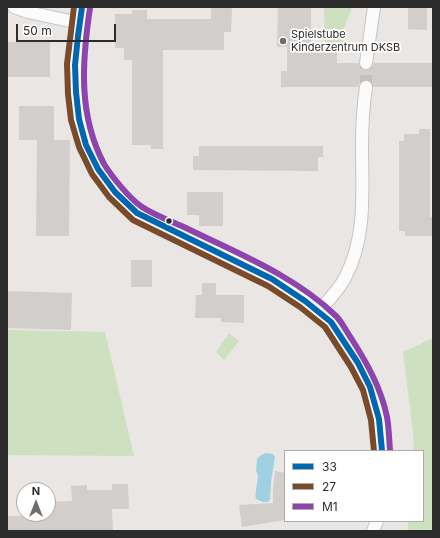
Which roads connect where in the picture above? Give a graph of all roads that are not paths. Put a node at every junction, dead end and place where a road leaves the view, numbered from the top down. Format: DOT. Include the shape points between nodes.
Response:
graph roads {
  1 [pos="14,7"];
  2 [pos="82,7"];
  3 [pos="374,7"];
  4 [pos="79,23"];
  5 [pos="366,63"];
  6 [pos="366,87"];
  7 [pos="318,311"];
  8 [pos="382,450"];
  1 -- 4 [label="street" via="41,16"];
  2 -- 4 [label="street"];
  3 -- 5 [label="street"];
  4 -- 7 [label="street" via="75,74 76,104 92,160 112,191 137,213 272,279"];
  6 -- 7 [label="street" via="362,144 363,210 357,246 344,279 333,296"];
  7 -- 8 [label="street" via="331,322 358,363 370,387 378,415"];
}
